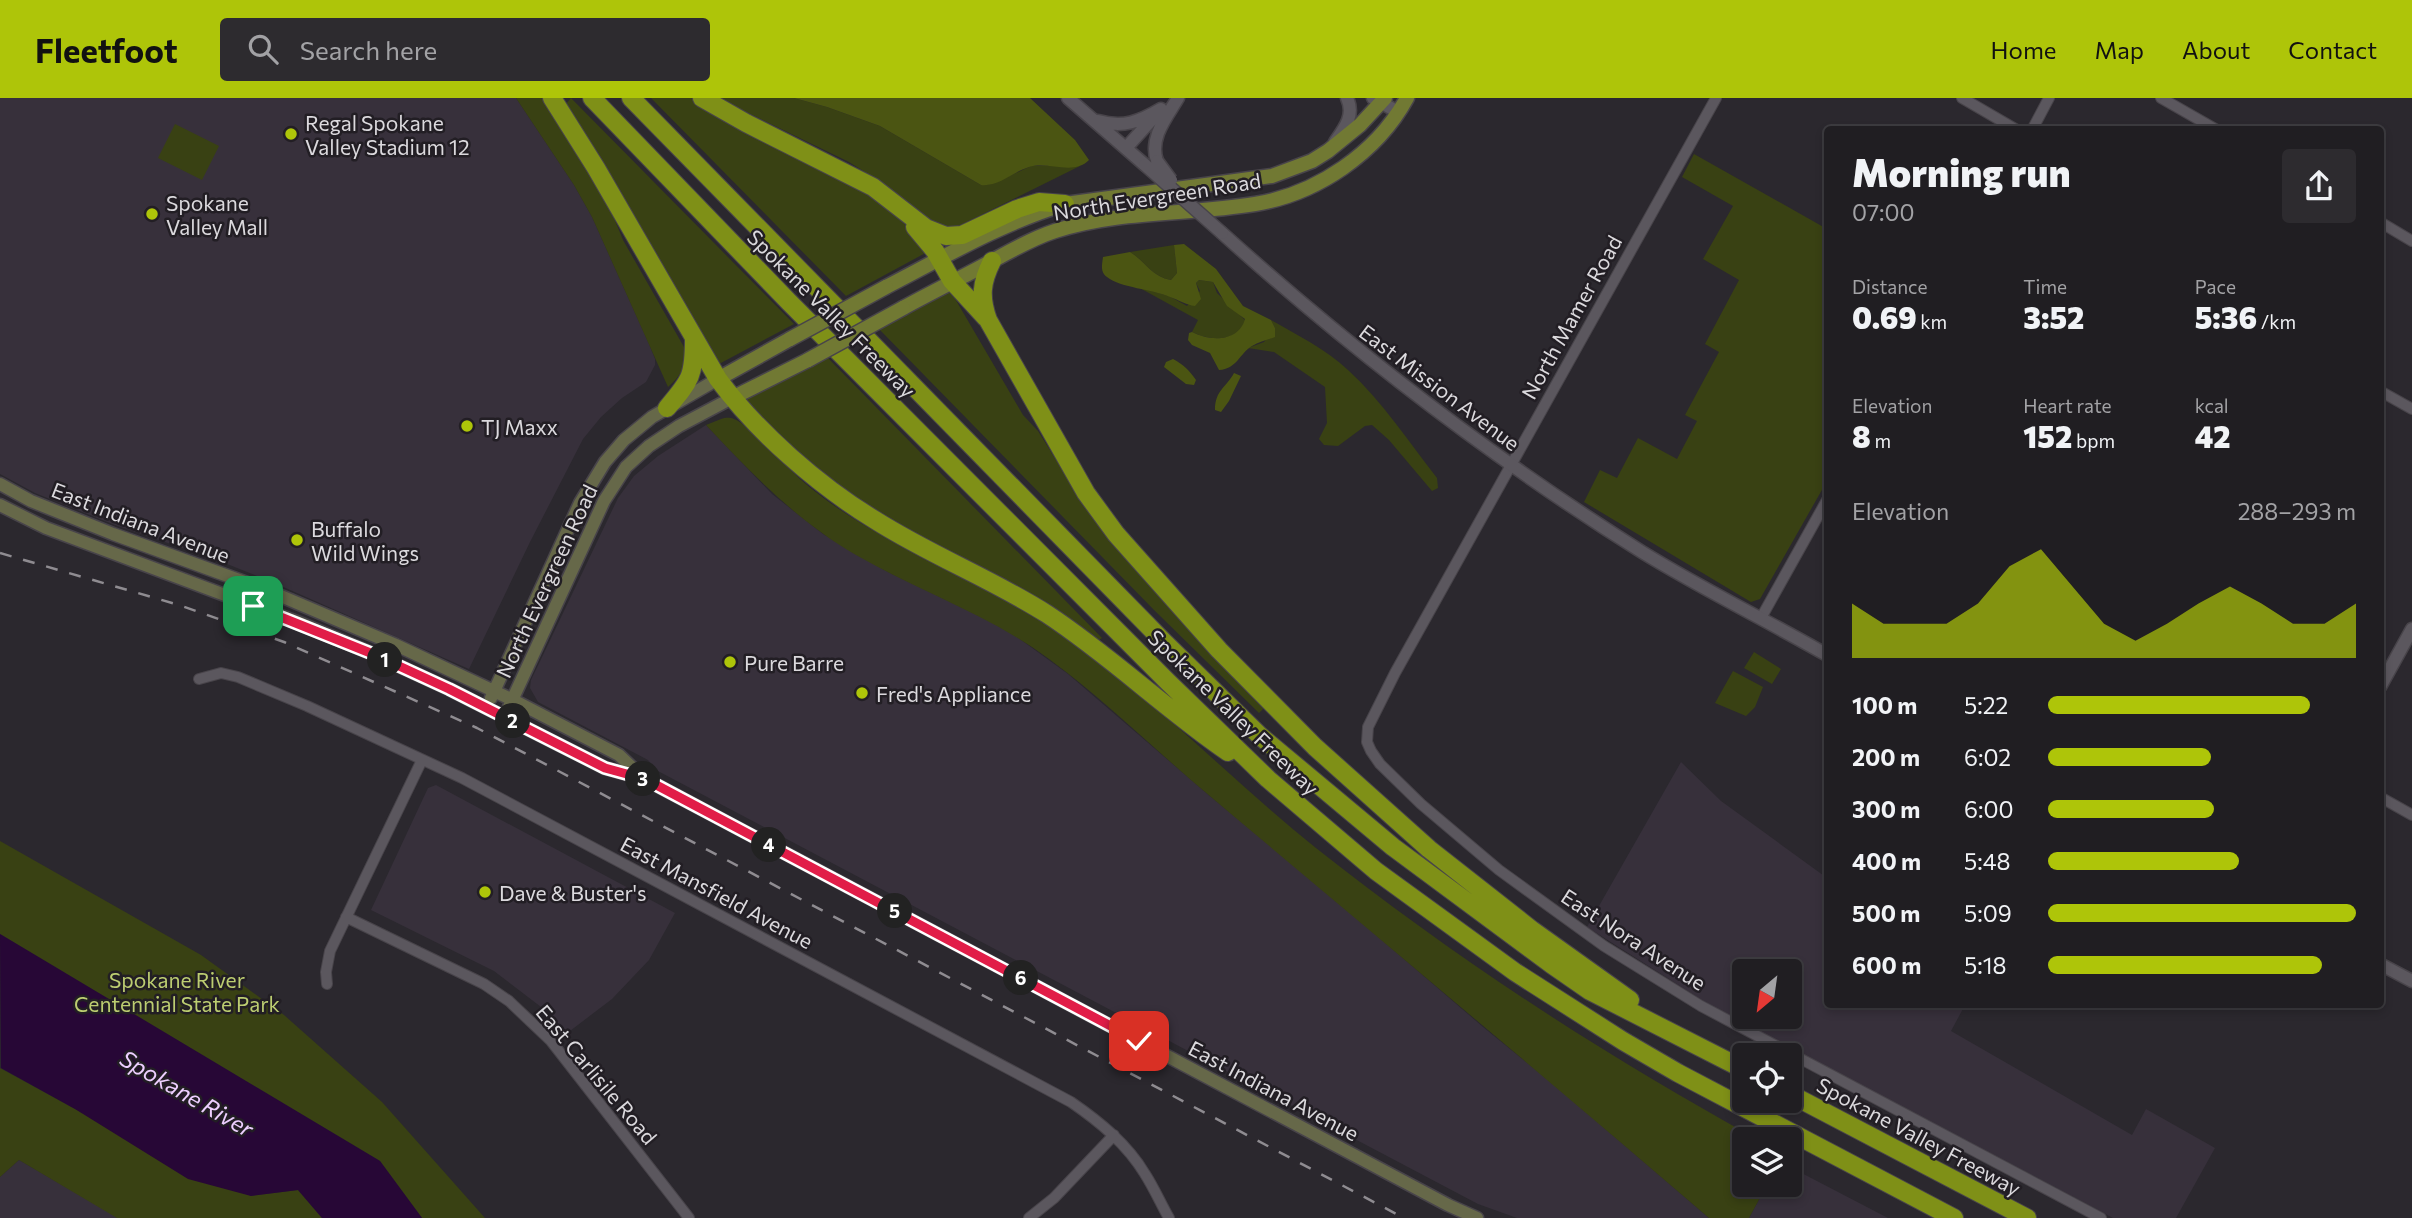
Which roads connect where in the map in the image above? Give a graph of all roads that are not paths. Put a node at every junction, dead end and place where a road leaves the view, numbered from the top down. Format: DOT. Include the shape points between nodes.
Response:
graph roads {
  1 [pos="552,98"];
  2 [pos="592,98"];
  3 [pos="631,98"];
  4 [pos="702,98"];
  5 [pos="1068,98"];
  6 [pos="1171,98"];
  7 [pos="1178,98"];
  8 [pos="1347,98"];
  9 [pos="1407,98"];
  10 [pos="1716,98"];
  11 [pos="1962,98"];
  12 [pos="2049,98"];
  13 [pos="2161,98"];
  14 [pos="1380,100"];
  15 [pos="1161,109"];
  16 [pos="1398,112"];
  17 [pos="1094,120"];
  18 [pos="2010,126"];
  19 [pos="2034,126"];
  20 [pos="2210,126"];
  21 [pos="1126,148"];
  22 [pos="1328,151"];
  23 [pos="1151,163"];
  24 [pos="892,201"];
  25 [pos="1065,204"];
  26 [pos="2384,224"];
  27 [pos="2412,241"];
  28 [pos="940,259"];
  29 [pos="992,261"];
  30 [pos="952,281"];
  31 [pos="988,320"];
  32 [pos="694,335"];
  33 [pos="718,379"];
  34 [pos="2384,393"];
  35 [pos="732,398"];
  36 [pos="667,408"];
  37 [pos="2412,409"];
  38 [pos="1511,465"];
  39 [pos="0,484"];
  40 [pos="0,505"];
  41 [pos="1824,505"];
  42 [pos="1761,618"];
  43 [pos="2412,629"];
  44 [pos="2407,650"];
  45 [pos="1824,653"];
  46 [pos="199,679"];
  47 [pos="2384,682"];
  48 [pos="494,691"];
  49 [pos="513,700"];
  50 [pos="486,708"];
  51 [pos="505,717"];
  52 [pos="1367,742"];
  53 [pos="422,760"];
  54 [pos="645,779"];
  55 [pos="1268,779"];
  56 [pos="2384,799"];
  57 [pos="2412,815"];
  58 [pos="346,917"];
  59 [pos="2384,966"];
  60 [pos="2412,981"];
  61 [pos="327,984"];
  62 [pos="1697,1043"];
  63 [pos="1732,1063"];
  64 [pos="1802,1100"];
  65 [pos="1114,1135"];
  66 [pos="1448,1205"];
  67 [pos="689,1218"];
  68 [pos="1029,1218"];
  69 [pos="1169,1218"];
  70 [pos="1465,1218"];
  71 [pos="1477,1218"];
  72 [pos="1954,1218"];
  73 [pos="2027,1218"];
  74 [pos="2101,1218"];
  1 -- 32 [label="highway"];
  2 -- 55 [label="highway, Spokane Valley Freeway" via="798,312"];
  3 -- 62 [label="highway, Spokane Valley Freeway" via="1259,735 1403,855 1550,964 1590,991"];
  4 -- 24 [label="highway" via="846,172"];
  5 -- 17 [label="street"];
  6 -- 15 [label="street"];
  7 -- 23 [label="street" via="1157,134"];
  8 -- 22 [label="street" via="1351,108 1348,121"];
  9 -- 16 [label="main road, North Evergreen Road"];
  10 -- 38 [label="street, North Mamer Road"];
  11 -- 18 [label="street"];
  12 -- 19 [label="street"];
  13 -- 20 [label="street"];
  14 -- 16 [label="street"];
  14 -- 22 [label="main road, North Evergreen Road"];
  15 -- 17 [label="street" via="1129,124"];
  15 -- 21 [label="street"];
  16 -- 29 [label="main road, North Evergreen Road" via="1346,166 1294,193 1258,204 1085,224 1055,231"];
  17 -- 21 [label="street"];
  21 -- 23 [label="street"];
  22 -- 25 [label="main road, North Evergreen Road" via="1292,169 1252,180"];
  23 -- 38 [label="street, East Mission Avenue, bridge" via="1222,233 1373,362"];
  24 -- 25 [label="highway" via="926,228 946,236 962,235 1039,202"];
  24 -- 28 [label="highway"];
  25 -- 28 [label="main road, North Evergreen Road" via="981,237"];
  26 -- 27 [label="street"];
  28 -- 30 [label="highway"];
  28 -- 33 [label="main road, North Evergreen Road, bridge"];
  29 -- 30 [label="main road, North Evergreen Road"];
  29 -- 31 [label="highway" via="981,290"];
  30 -- 31 [label="highway"];
  30 -- 35 [label="main road, North Evergreen Road, bridge"];
  31 -- 62 [label="highway" via="1086,494 1116,534 1254,686 1375,802 1478,888 1613,989"];
  32 -- 33 [label="highway"];
  32 -- 36 [label="highway" via="693,373"];
  33 -- 35 [label="highway"];
  33 -- 36 [label="main road, North Evergreen Road"];
  34 -- 37 [label="street"];
  35 -- 49 [label="main road, North Evergreen Road" via="659,439 626,467 604,501"];
  35 -- 55 [label="highway" via="789,454 860,511 1023,599 1082,637 1204,736"];
  36 -- 48 [label="main road, North Evergreen Road" via="624,440 595,476"];
  38 -- 42 [label="street, East Mission Avenue" via="1644,552"];
  38 -- 52 [label="street, North Mamer Road" via="1395,673 1368,727"];
  39 -- 48 [label="main road, East Indiana Avenue" via="101,529 269,591"];
  40 -- 50 [label="main road, East Indiana Avenue" via="46,528 310,628"];
  41 -- 42 [label="street"];
  42 -- 45 [label="street, East Mission Avenue"];
  43 -- 44 [label="street"];
  44 -- 47 [label="street"];
  46 -- 53 [label="street, East Mansfield Avenue" via="221,673 238,677"];
  48 -- 49 [label="main road, East Indiana Avenue"];
  48 -- 50 [label="main road, North Evergreen Road"];
  49 -- 51 [label="main road, North Evergreen Road"];
  49 -- 54 [label="main road, East Indiana Avenue" via="619,755"];
  50 -- 51 [label="main road, East Indiana Avenue"];
  51 -- 54 [label="main road, East Indiana Avenue" via="605,768"];
  52 -- 74 [label="street, East Nora Avenue" via="1386,771 1455,835 1624,959 1770,1045"];
  53 -- 58 [label="street"];
  53 -- 65 [label="street, East Mansfield Avenue" via="1071,1102"];
  54 -- 66 [label="main road, East Indiana Avenue"];
  55 -- 72 [label="highway, Spokane Valley Freeway" via="1431,913 1577,1012 1678,1073"];
  56 -- 57 [label="street"];
  58 -- 61 [label="street" via="330,951"];
  58 -- 67 [label="street, East Carlisile Road" via="484,984 531,1021"];
  59 -- 60 [label="street"];
  62 -- 63 [label="highway, Spokane Valley Freeway"];
  64 -- 73 [label="highway, Spokane Valley Freeway"];
  65 -- 68 [label="street"];
  65 -- 69 [label="street, East Mansfield Avenue" via="1145,1174"];
  66 -- 70 [label="street"];
  66 -- 71 [label="main road, East Indiana Avenue"];
}
